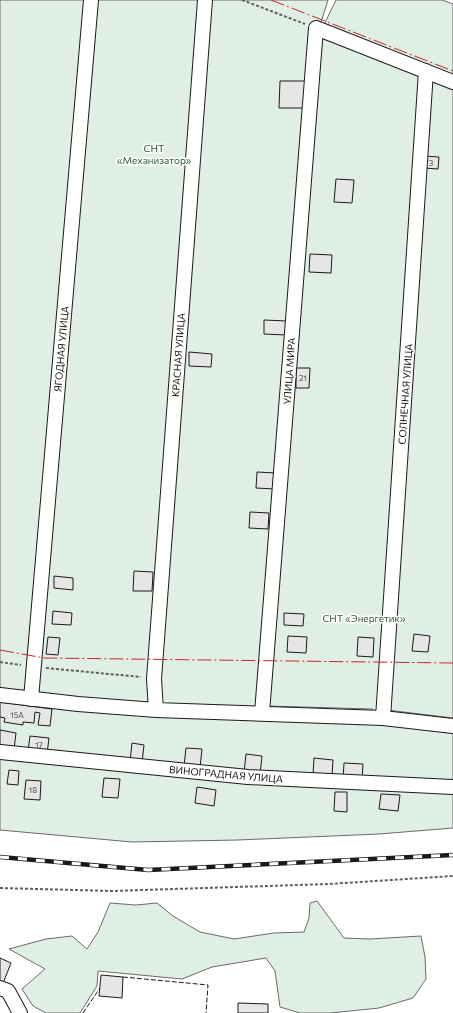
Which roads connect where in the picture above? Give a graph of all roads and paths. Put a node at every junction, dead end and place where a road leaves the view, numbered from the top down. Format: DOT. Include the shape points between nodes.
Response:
graph roads {
  1 [pos="91,0"];
  2 [pos="205,0"];
  3 [pos="242,0"];
  4 [pos="316,28"];
  5 [pos="426,70"];
  6 [pos="453,82"];
  7 [pos="0,662"];
  8 [pos="33,667"];
  9 [pos="154,679"];
  10 [pos="0,695"];
  11 [pos="30,699"];
  12 [pos="156,710"];
  13 [pos="262,713"];
  14 [pos="383,718"];
  15 [pos="453,726"];
  16 [pos="0,752"];
  17 [pos="453,787"];
  18 [pos="453,876"];
  19 [pos="0,888"];
  20 [pos="0,988"];
  21 [pos="20,1013"];
  1 -- 8 [label="street, ЯГОДНАЯ УЛИЦА"];
  2 -- 9 [label="street, КРАСНАЯ УЛИЦА"];
  3 -- 4 [label="path"];
  4 -- 5 [label="street"];
  4 -- 13 [label="street, УЛИЦА МИРА"];
  5 -- 6 [label="street"];
  5 -- 14 [label="street, СОЛНЕЧНАЯ УЛИЦА"];
  7 -- 8 [label="path"];
  8 -- 9 [label="path"];
  8 -- 11 [label="street, ЯГОДНАЯ УЛИЦА"];
  9 -- 12 [label="street, КРАСНАЯ УЛИЦА"];
  10 -- 11 [label="street"];
  11 -- 12 [label="street"];
  12 -- 13 [label="street"];
  13 -- 14 [label="street"];
  14 -- 15 [label="street"];
  16 -- 17 [label="street, ВИНОГРАДНАЯ УЛИЦА" via="248,776"];
  18 -- 19 [label="path" via="329,884 128,890"];
  20 -- 21 [label="street" via="8,992"];
}
